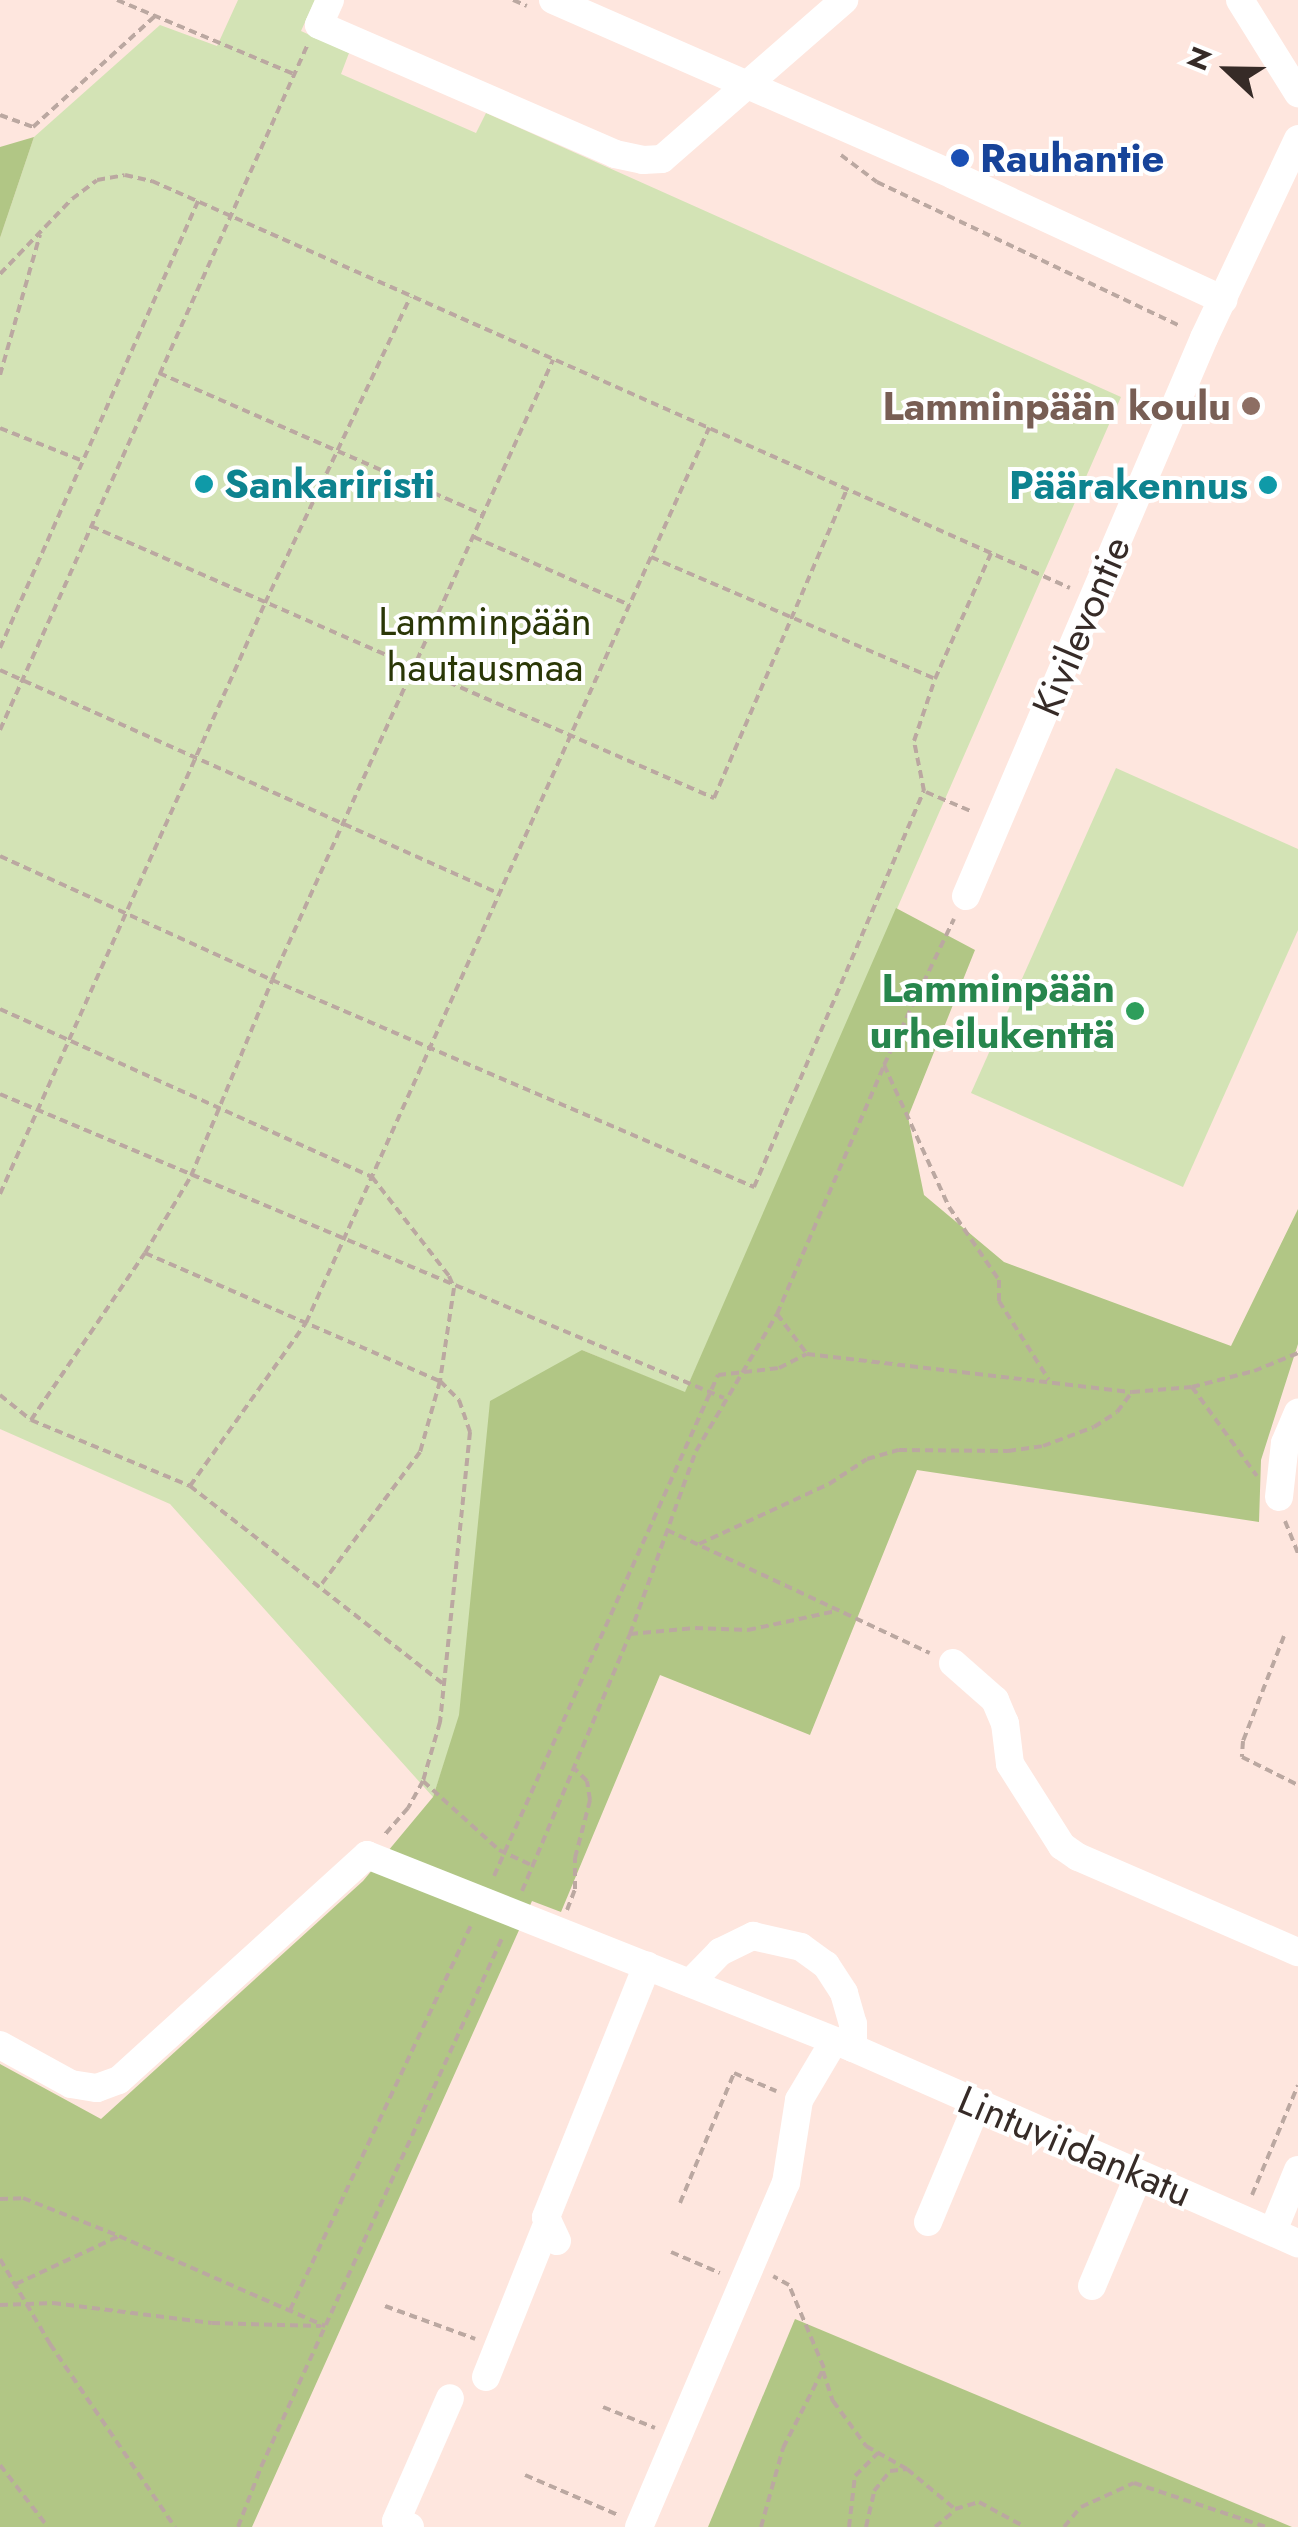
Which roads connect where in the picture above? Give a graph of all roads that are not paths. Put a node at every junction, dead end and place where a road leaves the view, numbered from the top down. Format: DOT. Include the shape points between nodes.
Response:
graph roads {
  1 [pos="844,0"];
  2 [pos="1240,0"];
  3 [pos="542,4"];
  4 [pos="325,12"];
  5 [pos="749,87"];
  6 [pos="1298,93"];
  7 [pos="1298,139"];
  8 [pos="1223,300"];
  9 [pos="966,896"];
  10 [pos="1298,1413"];
  11 [pos="1278,1497"];
  12 [pos="953,1663"];
  13 [pos="1298,1952"];
  14 [pos="647,1966"];
  15 [pos="690,1983"];
  16 [pos="844,2044"];
  17 [pos="0,2045"];
  18 [pos="977,2105"];
  19 [pos="1298,2170"];
  20 [pos="1139,2175"];
  21 [pos="928,2222"];
  22 [pos="1285,2237"];
  23 [pos="1092,2286"];
  24 [pos="486,2378"];
  25 [pos="450,2398"];
  26 [pos="640,2526"];
  27 [pos="410,2527"];
  1 -- 5 [label="street"];
  2 -- 6 [label="street"];
  3 -- 5 [label="street"];
  4 -- 5 [label="street" via="615,154 643,160 662,160"];
  5 -- 8 [label="street"];
  7 -- 8 [label="street, Kivilevontie"];
  8 -- 9 [label="street, Kivilevontie"];
  10 -- 11 [label="street" via="1285,1443"];
  12 -- 13 [label="street" via="995,1700 1006,1722 1010,1764 1062,1846"];
  14 -- 15 [label="street, Lintuviidankatu"];
  14 -- 17 [label="street, Lintuviidankatu" via="367,1854 119,2080 97,2088 70,2084"];
  14 -- 24 [label="street" via="546,2217 552,2231"];
  15 -- 16 [label="street, Lintuviidankatu"];
  15 -- 16 [label="street" via="720,1952 753,1936 801,1947 826,1965 844,1992 853,2024"];
  16 -- 18 [label="street, Lintuviidankatu"];
  16 -- 26 [label="street" via="799,2100 786,2184"];
  18 -- 20 [label="street, Lintuviidankatu"];
  18 -- 21 [label="street"];
  19 -- 22 [label="street"];
  20 -- 22 [label="street, Lintuviidankatu"];
  20 -- 23 [label="street"];
  25 -- 27 [label="street" via="396,2521"];
}
